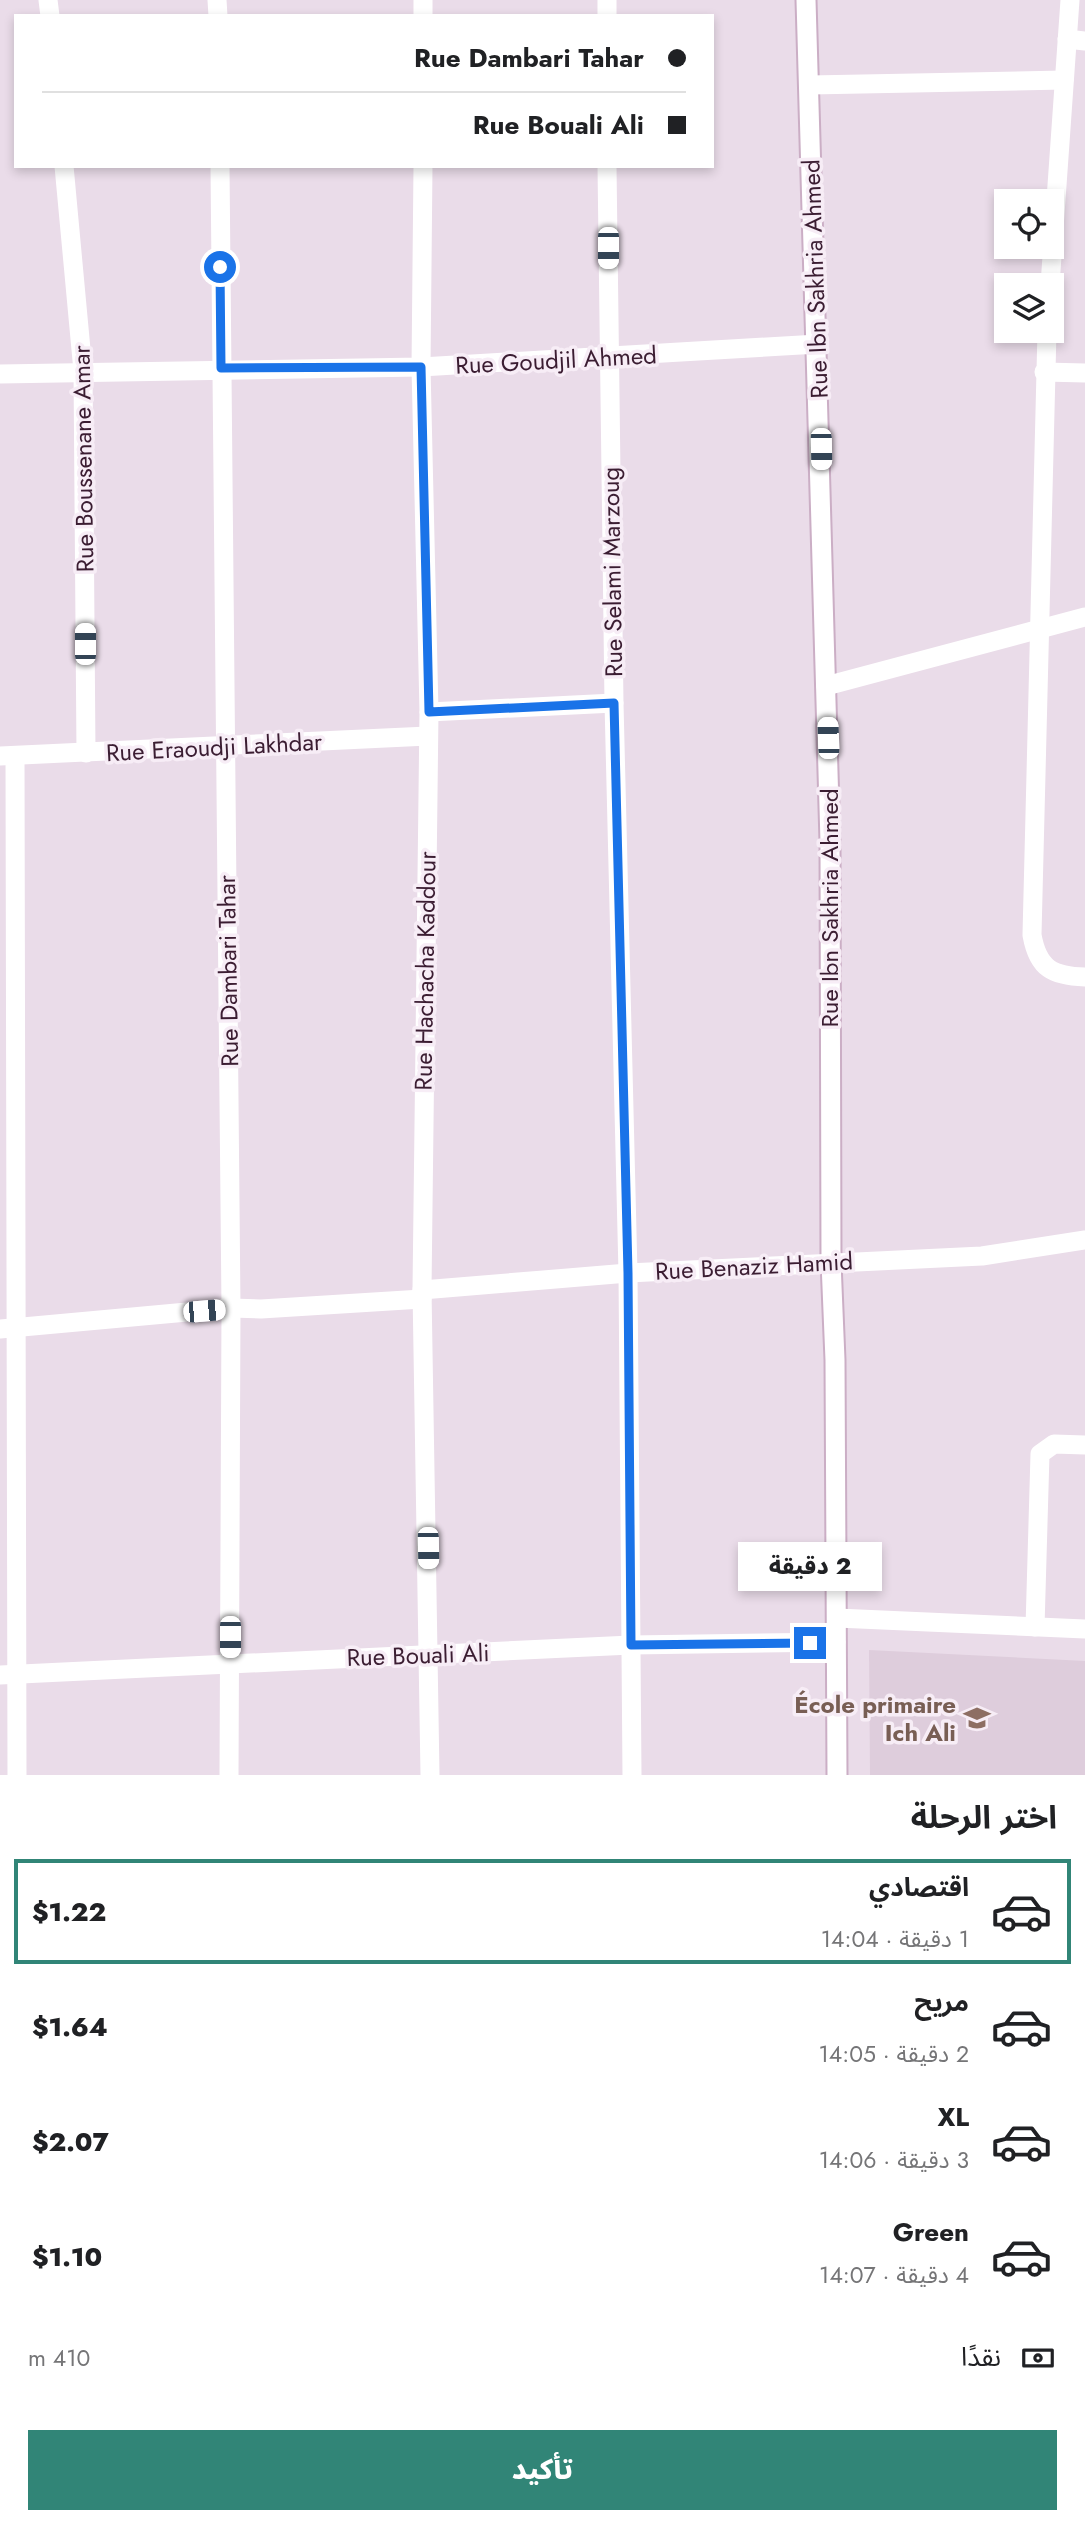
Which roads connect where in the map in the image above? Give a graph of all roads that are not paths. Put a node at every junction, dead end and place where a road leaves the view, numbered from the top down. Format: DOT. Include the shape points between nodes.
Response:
graph roads {
  1 [pos="806,0"];
  2 [pos="1070,0"];
  3 [pos="1076,40"];
  4 [pos="1064,80"];
  5 [pos="810,85"];
  6 [pos="64,168"];
  7 [pos="220,168"];
  8 [pos="423,168"];
  9 [pos="607,168"];
  10 [pos="1051,273"];
  11 [pos="1046,343"];
  12 [pos="818,344"];
  13 [pos="608,357"];
  14 [pos="421,367"];
  15 [pos="221,368"];
  16 [pos="83,371"];
  17 [pos="1044,372"];
  18 [pos="1085,373"];
  19 [pos="0,374"];
  20 [pos="1085,617"];
  21 [pos="1041,630"];
  22 [pos="826,686"];
  23 [pos="614,703"];
  24 [pos="429,712"];
  25 [pos="428,736"];
  26 [pos="226,746"];
  27 [pos="86,754"];
  28 [pos="8,756"];
  29 [pos="1085,976"];
  30 [pos="1085,1240"];
  31 [pos="831,1262"];
  32 [pos="628,1273"];
  33 [pos="422,1294"];
  34 [pos="231,1308"];
  35 [pos="9,1328"];
  36 [pos="1085,1444"];
  37 [pos="837,1618"];
  38 [pos="1035,1627"];
  39 [pos="1085,1629"];
  40 [pos="836,1642"];
  41 [pos="631,1645"];
  42 [pos="430,1654"];
  43 [pos="230,1664"];
  44 [pos="8,1675"];
  45 [pos="17,1775"];
  46 [pos="229,1775"];
  47 [pos="430,1775"];
  48 [pos="632,1775"];
  49 [pos="837,1775"];
  1 -- 5 [label="street, Rue Ibn Sakhria Ahmed"];
  2 -- 3 [label="street"];
  3 -- 4 [label="street"];
  4 -- 5 [label="street"];
  4 -- 10 [label="street"];
  5 -- 12 [label="street, Rue Ibn Sakhria Ahmed"];
  6 -- 16 [label="street, Rue Boussenane Amar"];
  7 -- 15 [label="street, Rue Dambari Tahar"];
  8 -- 14 [label="street, Rue Hachacha Kaddour"];
  9 -- 13 [label="street, Rue Selami Marzoug"];
  11 -- 17 [label="street"];
  12 -- 13 [label="street, Rue Goudjil Ahmed"];
  12 -- 22 [label="street, Rue Ibn Sakhria Ahmed"];
  13 -- 14 [label="street, Rue Goudjil Ahmed"];
  13 -- 23 [label="street, Rue Selami Marzoug"];
  14 -- 15 [label="street, Rue Goudjil Ahmed"];
  14 -- 24 [label="street, Rue Hachacha Kaddour"];
  15 -- 16 [label="street, Rue Goudjil Ahmed"];
  15 -- 26 [label="street, Rue Dambari Tahar"];
  16 -- 19 [label="street, Rue Goudjil Ahmed"];
  16 -- 27 [label="street, Rue Boussenane Amar"];
  17 -- 18 [label="street"];
  17 -- 21 [label="street"];
  20 -- 21 [label="street"];
  21 -- 22 [label="street"];
  21 -- 29 [label="street" via="1032,935 1043,964 1057,974"];
  22 -- 31 [label="street, Rue Ibn Sakhria Ahmed"];
  23 -- 24 [label="street"];
  23 -- 32 [label="street, Rue Selami Marzoug"];
  24 -- 25 [label="street, Rue Hachacha Kaddour"];
  25 -- 26 [label="street, Rue Eraoudji Lakhdar"];
  25 -- 33 [label="street, Rue Hachacha Kaddour"];
  26 -- 27 [label="street, Rue Eraoudji Lakhdar"];
  26 -- 34 [label="street, Rue Dambari Tahar"];
  27 -- 28 [label="street, Rue Eraoudji Lakhdar"];
  28 -- 35 [label="street"];
  30 -- 31 [label="street, Rue Benaziz Hamid" via="982,1256"];
  31 -- 32 [label="street, Rue Benaziz Hamid"];
  31 -- 37 [label="street, Rue Ibn Sakhria Ahmed"];
  32 -- 33 [label="street, Rue Benaziz Hamid"];
  32 -- 41 [label="street, Rue Selami Marzoug"];
  33 -- 34 [label="street, Rue Benaziz Hamid"];
  33 -- 42 [label="street, Rue Hachacha Kaddour"];
  34 -- 35 [label="street, Rue Benaziz Hamid"];
  34 -- 43 [label="street, Rue Dambari Tahar"];
  35 -- 44 [label="street"];
  36 -- 38 [label="street" via="1054,1444 1040,1454"];
  37 -- 38 [label="street"];
  37 -- 40 [label="street, Rue Ibn Sakhria Ahmed"];
  38 -- 39 [label="street"];
  40 -- 41 [label="street, Rue Bouali Ali"];
  40 -- 49 [label="street, Rue Ibn Sakhria Ahmed"];
  41 -- 42 [label="street, Rue Bouali Ali"];
  41 -- 48 [label="street, Rue Selami Marzoug"];
  42 -- 43 [label="street, Rue Bouali Ali"];
  42 -- 47 [label="street, Rue Hachacha Kaddour"];
  43 -- 44 [label="street, Rue Bouali Ali"];
  43 -- 46 [label="street, Rue Dambari Tahar"];
  44 -- 45 [label="street"];
}
